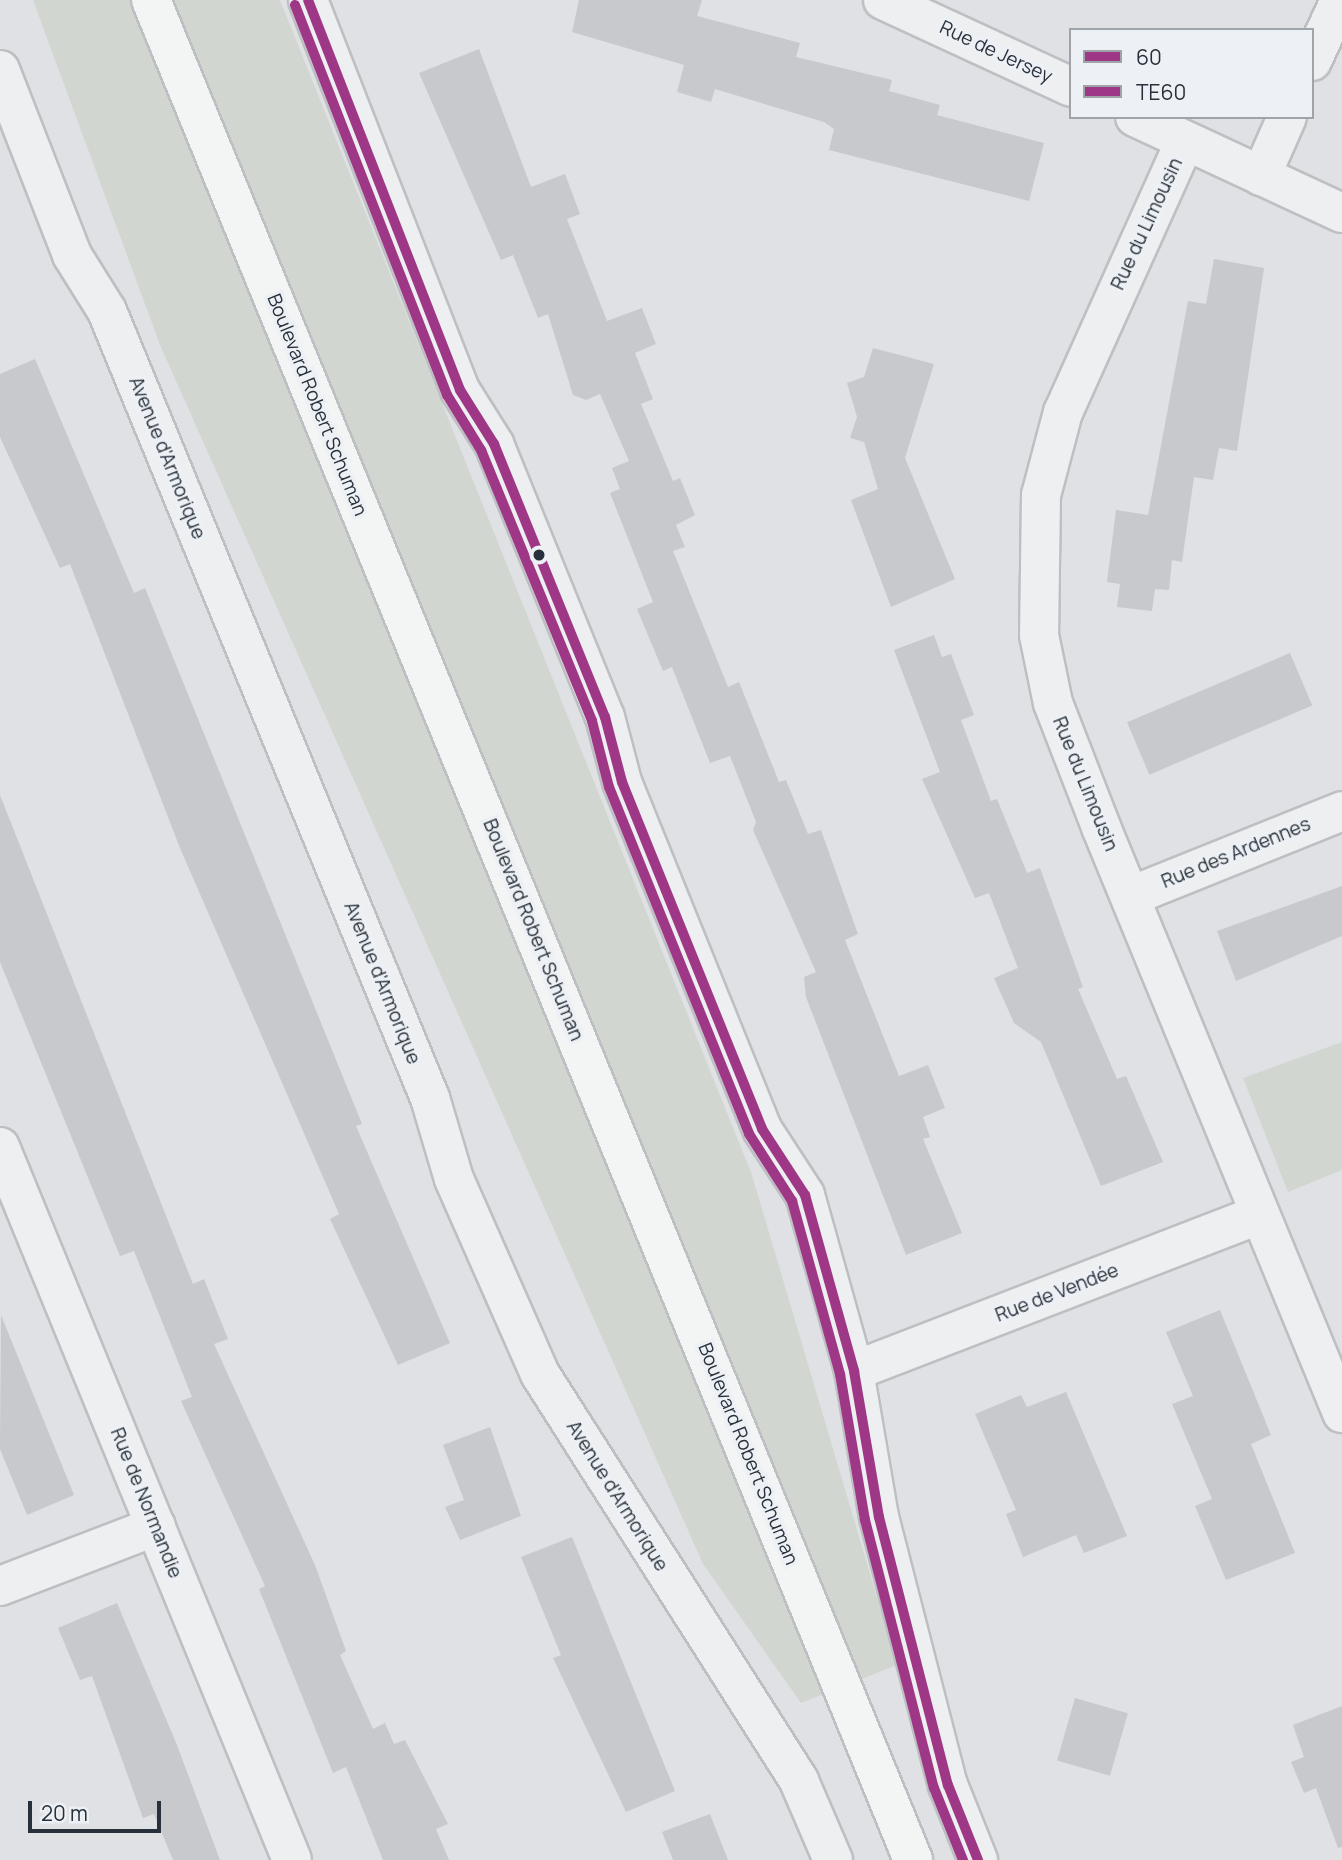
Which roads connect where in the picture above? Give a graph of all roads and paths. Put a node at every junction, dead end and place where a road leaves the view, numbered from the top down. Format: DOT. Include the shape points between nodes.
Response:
graph roads {
  1 [pos="151,0"];
  2 [pos="309,0"];
  3 [pos="883,0"];
  4 [pos="1340,0"];
  5 [pos="1314,57"];
  6 [pos="0,70"];
  7 [pos="1069,86"];
  8 [pos="8,114"];
  9 [pos="1139,119"];
  10 [pos="1286,119"];
  11 [pos="1185,141"];
  12 [pos="1261,176"];
  13 [pos="1342,213"];
  14 [pos="1342,811"];
  15 [pos="1131,896"];
  16 [pos="0,1147"];
  17 [pos="1260,1214"];
  18 [pos="854,1371"];
  19 [pos="1342,1413"];
  20 [pos="156,1526"];
  21 [pos="0,1586"];
  22 [pos="292,1860"];
  23 [pos="833,1860"];
  24 [pos="914,1860"];
  25 [pos="978,1860"];
  1 -- 24 [label="main road, Boulevard Robert Schuman"];
  2 -- 18 [label="street" via="460,390 494,444 606,717 622,782 762,1129 805,1195"];
  3 -- 7 [label="street, Rue de Jersey"];
  4 -- 5 [label="street"];
  6 -- 8 [label="street, Avenue d'Armorique"];
  8 -- 23 [label="street, Avenue d'Armorique" via="72,255 107,312 430,1098 454,1179 540,1374 799,1781"];
  9 -- 11 [label="street"];
  10 -- 12 [label="street"];
  11 -- 12 [label="street"];
  11 -- 15 [label="street, Rue du Limousin" via="1063,412 1041,495 1035,571 1053,703"];
  12 -- 13 [label="street"];
  14 -- 15 [label="street, Rue des Ardennes"];
  15 -- 17 [label="street, Rue du Limousin"];
  16 -- 20 [label="street, Rue de Normandie"];
  17 -- 18 [label="street, Rue de Vendée"];
  17 -- 19 [label="street, Rue du Limousin"];
  18 -- 25 [label="street" via="879,1517 948,1785"];
  20 -- 21 [label="street"];
  20 -- 22 [label="street, Rue de Normandie"];
}
